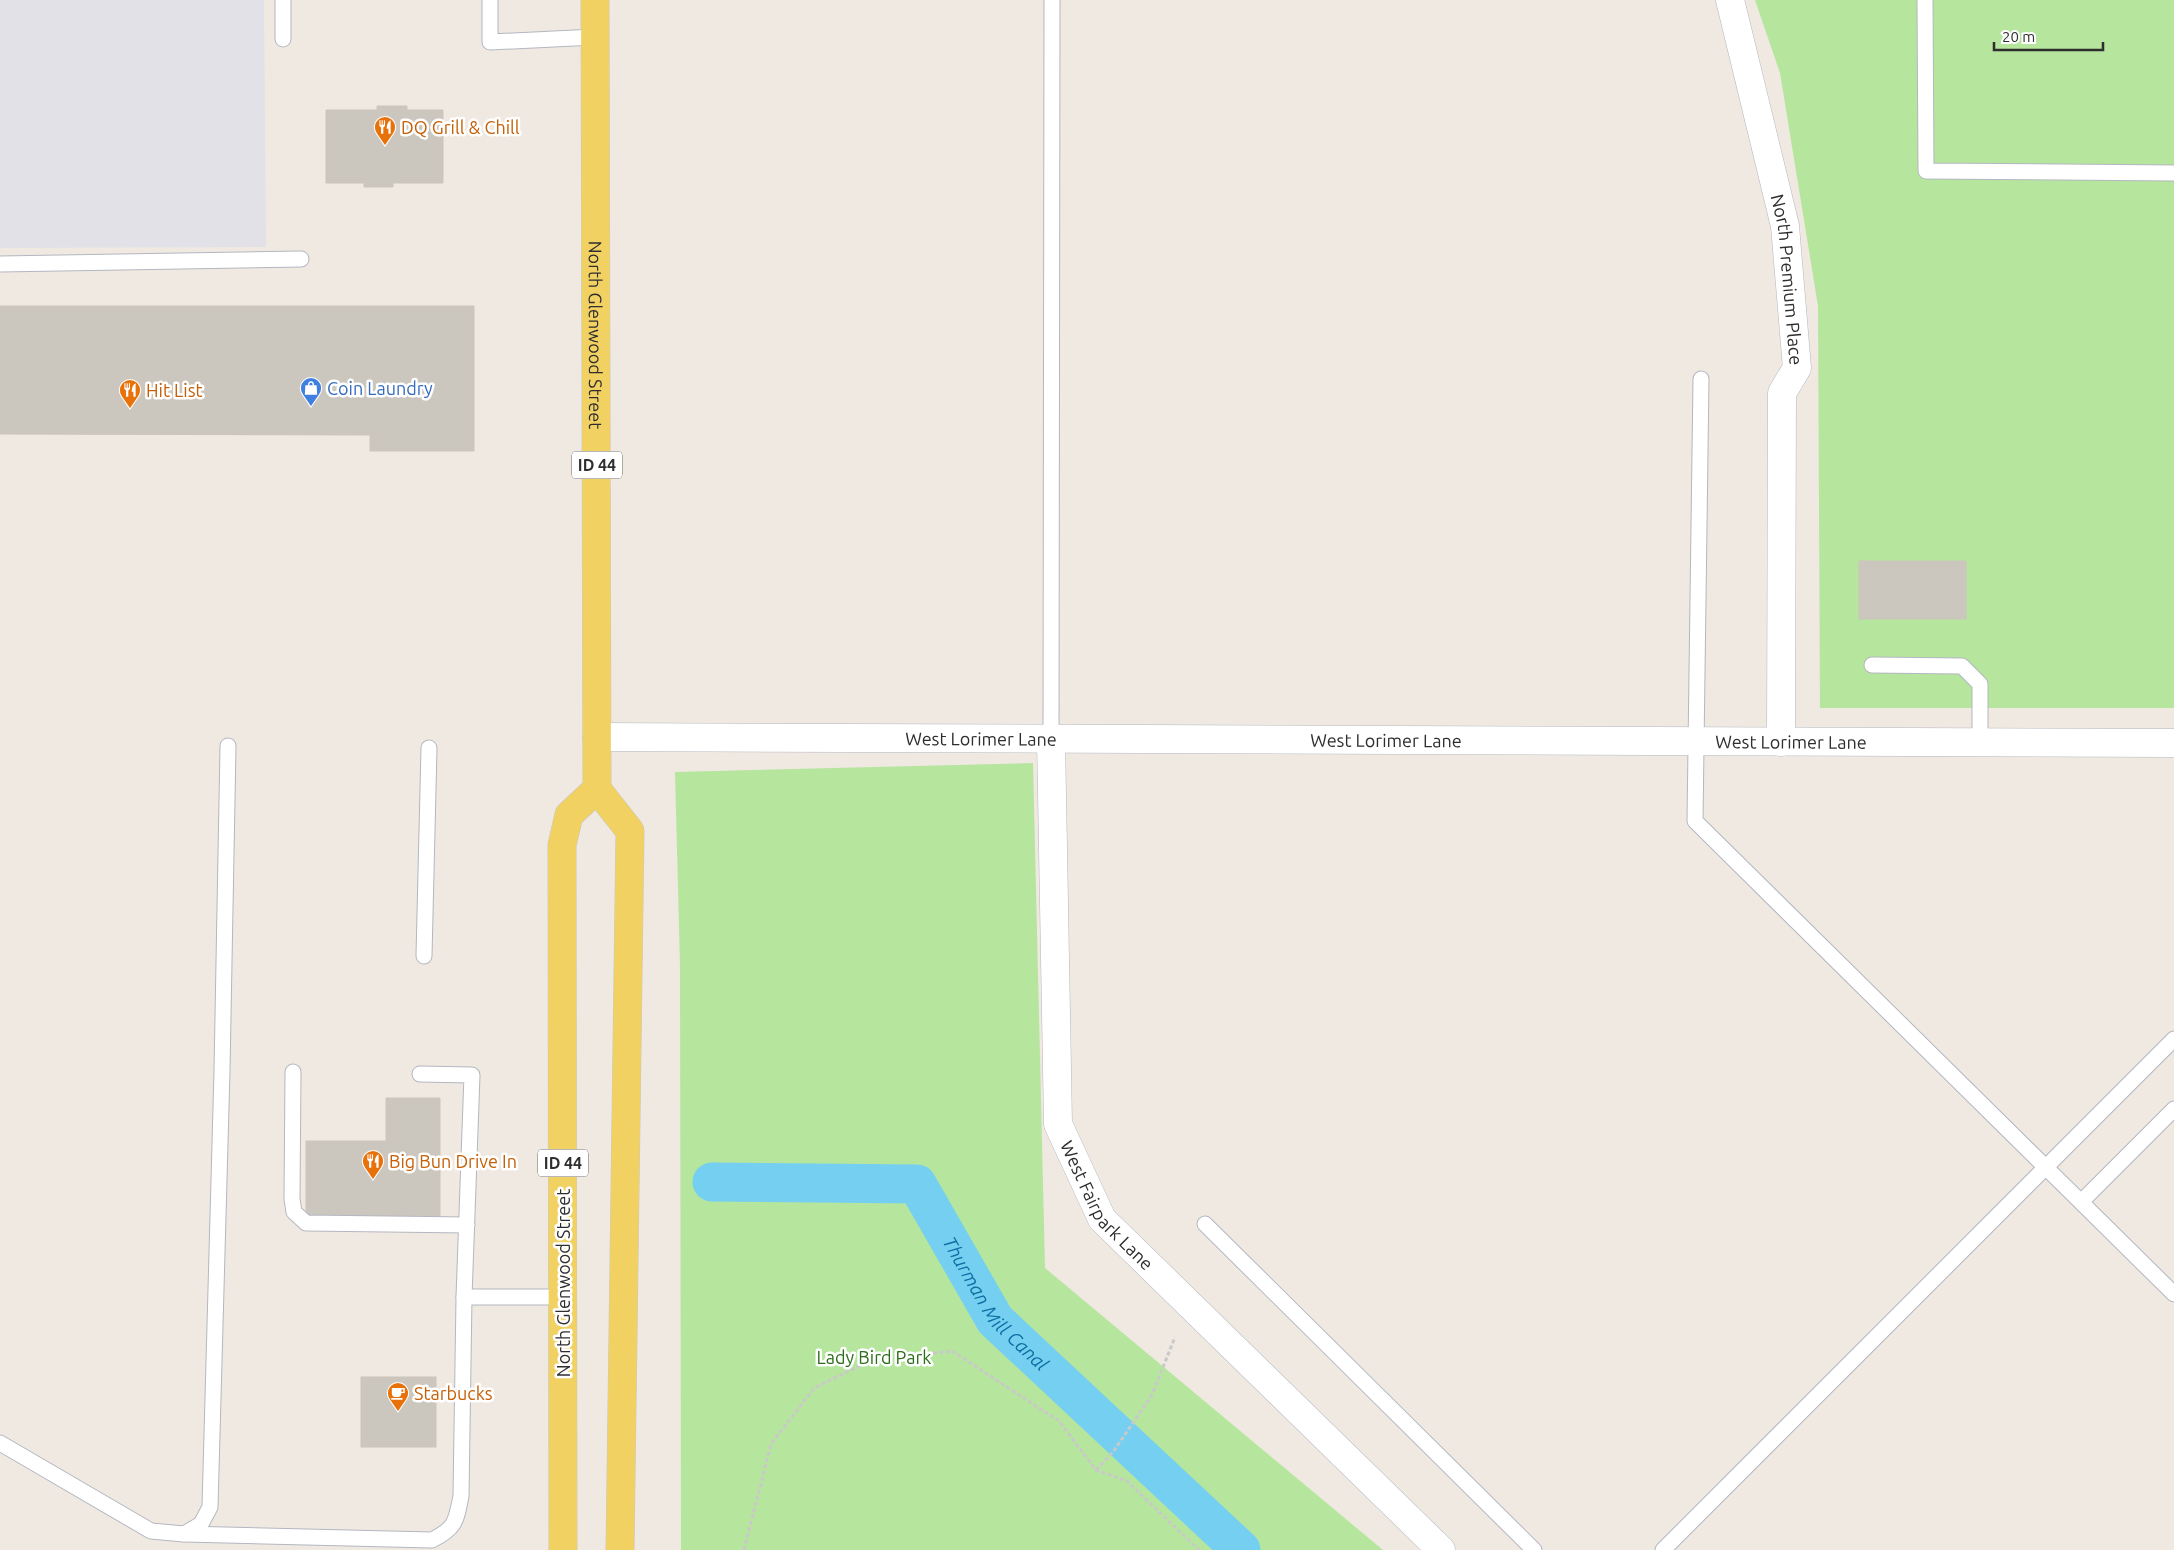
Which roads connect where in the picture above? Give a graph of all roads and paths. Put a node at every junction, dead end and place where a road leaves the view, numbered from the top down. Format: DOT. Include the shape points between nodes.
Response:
graph roads {
  1 [pos="282,0"];
  2 [pos="490,0"];
  3 [pos="595,0"];
  4 [pos="1052,0"];
  5 [pos="1730,0"];
  6 [pos="1925,0"];
  7 [pos="595,38"];
  8 [pos="283,39"];
  9 [pos="2174,173"];
  10 [pos="302,259"];
  11 [pos="0,264"];
  12 [pos="1701,379"];
  13 [pos="1872,665"];
  14 [pos="597,737"];
  15 [pos="1050,738"];
  16 [pos="1696,741"];
  17 [pos="1781,742"];
  18 [pos="1980,742"];
  19 [pos="2174,743"];
  20 [pos="228,746"];
  21 [pos="429,748"];
  22 [pos="597,789"];
  23 [pos="424,956"];
  24 [pos="2174,1039"];
  25 [pos="293,1072"];
  26 [pos="420,1074"];
  27 [pos="2174,1109"];
  28 [pos="2046,1167"];
  29 [pos="2081,1202"];
  30 [pos="1205,1224"];
  31 [pos="467,1225"];
  32 [pos="2174,1294"];
  33 [pos="464,1297"];
  34 [pos="564,1297"];
  35 [pos="1189,1304"];
  36 [pos="0,1443"];
  37 [pos="1096,1470"];
  38 [pos="184,1534"];
  39 [pos="563,1550"];
  40 [pos="620,1550"];
  41 [pos="744,1550"];
  42 [pos="1199,1550"];
  43 [pos="1441,1550"];
  44 [pos="1534,1550"];
  45 [pos="1663,1550"];
  1 -- 8 [label="lane"];
  2 -- 7 [label="lane" via="490,42"];
  3 -- 7 [label="main road, North Glenwood Street / ID 44"];
  4 -- 15 [label="lane"];
  5 -- 17 [label="street, North Premium Place" via="1785,226 1797,368 1782,393"];
  6 -- 9 [label="lane" via="1926,171"];
  7 -- 14 [label="main road, North Glenwood Street / ID 44"];
  10 -- 11 [label="lane"];
  12 -- 16 [label="lane"];
  13 -- 18 [label="lane" via="1962,666 1980,684"];
  14 -- 15 [label="street, West Lorimer Lane"];
  14 -- 22 [label="main road, North Glenwood Street / ID 44"];
  15 -- 16 [label="street, West Lorimer Lane"];
  15 -- 35 [label="street, West Fairpark Lane" via="1058,1124 1102,1219"];
  16 -- 17 [label="street, West Lorimer Lane"];
  16 -- 28 [label="lane" via="1695,822"];
  17 -- 18 [label="street, West Lorimer Lane"];
  18 -- 19 [label="street, West Lorimer Lane"];
  20 -- 38 [label="lane" via="210,1507 201,1524"];
  21 -- 23 [label="lane"];
  22 -- 34 [label="main road, North Glenwood Street / ID 44" via="569,815 562,845"];
  22 -- 40 [label="main road" via="630,830"];
  24 -- 28 [label="lane"];
  25 -- 31 [label="lane" via="292,1199 294,1212 306,1223"];
  26 -- 31 [label="lane" via="472,1074"];
  27 -- 29 [label="lane"];
  28 -- 29 [label="lane"];
  28 -- 45 [label="lane"];
  29 -- 32 [label="lane"];
  30 -- 44 [label="lane"];
  31 -- 33 [label="lane"];
  33 -- 34 [label="lane"];
  33 -- 38 [label="lane" via="461,1496 456,1521 449,1532 432,1540"];
  34 -- 39 [label="main road, North Glenwood Street / ID 44"];
  35 -- 37 [label="path" via="1152,1395 1113,1452"];
  35 -- 43 [label="street, West Fairpark Lane"];
  36 -- 38 [label="lane" via="151,1531"];
  37 -- 41 [label="path" via="1059,1421 952,1351 872,1360 814,1388 770,1444"];
  37 -- 42 [label="path" via="1127,1481"];
}
